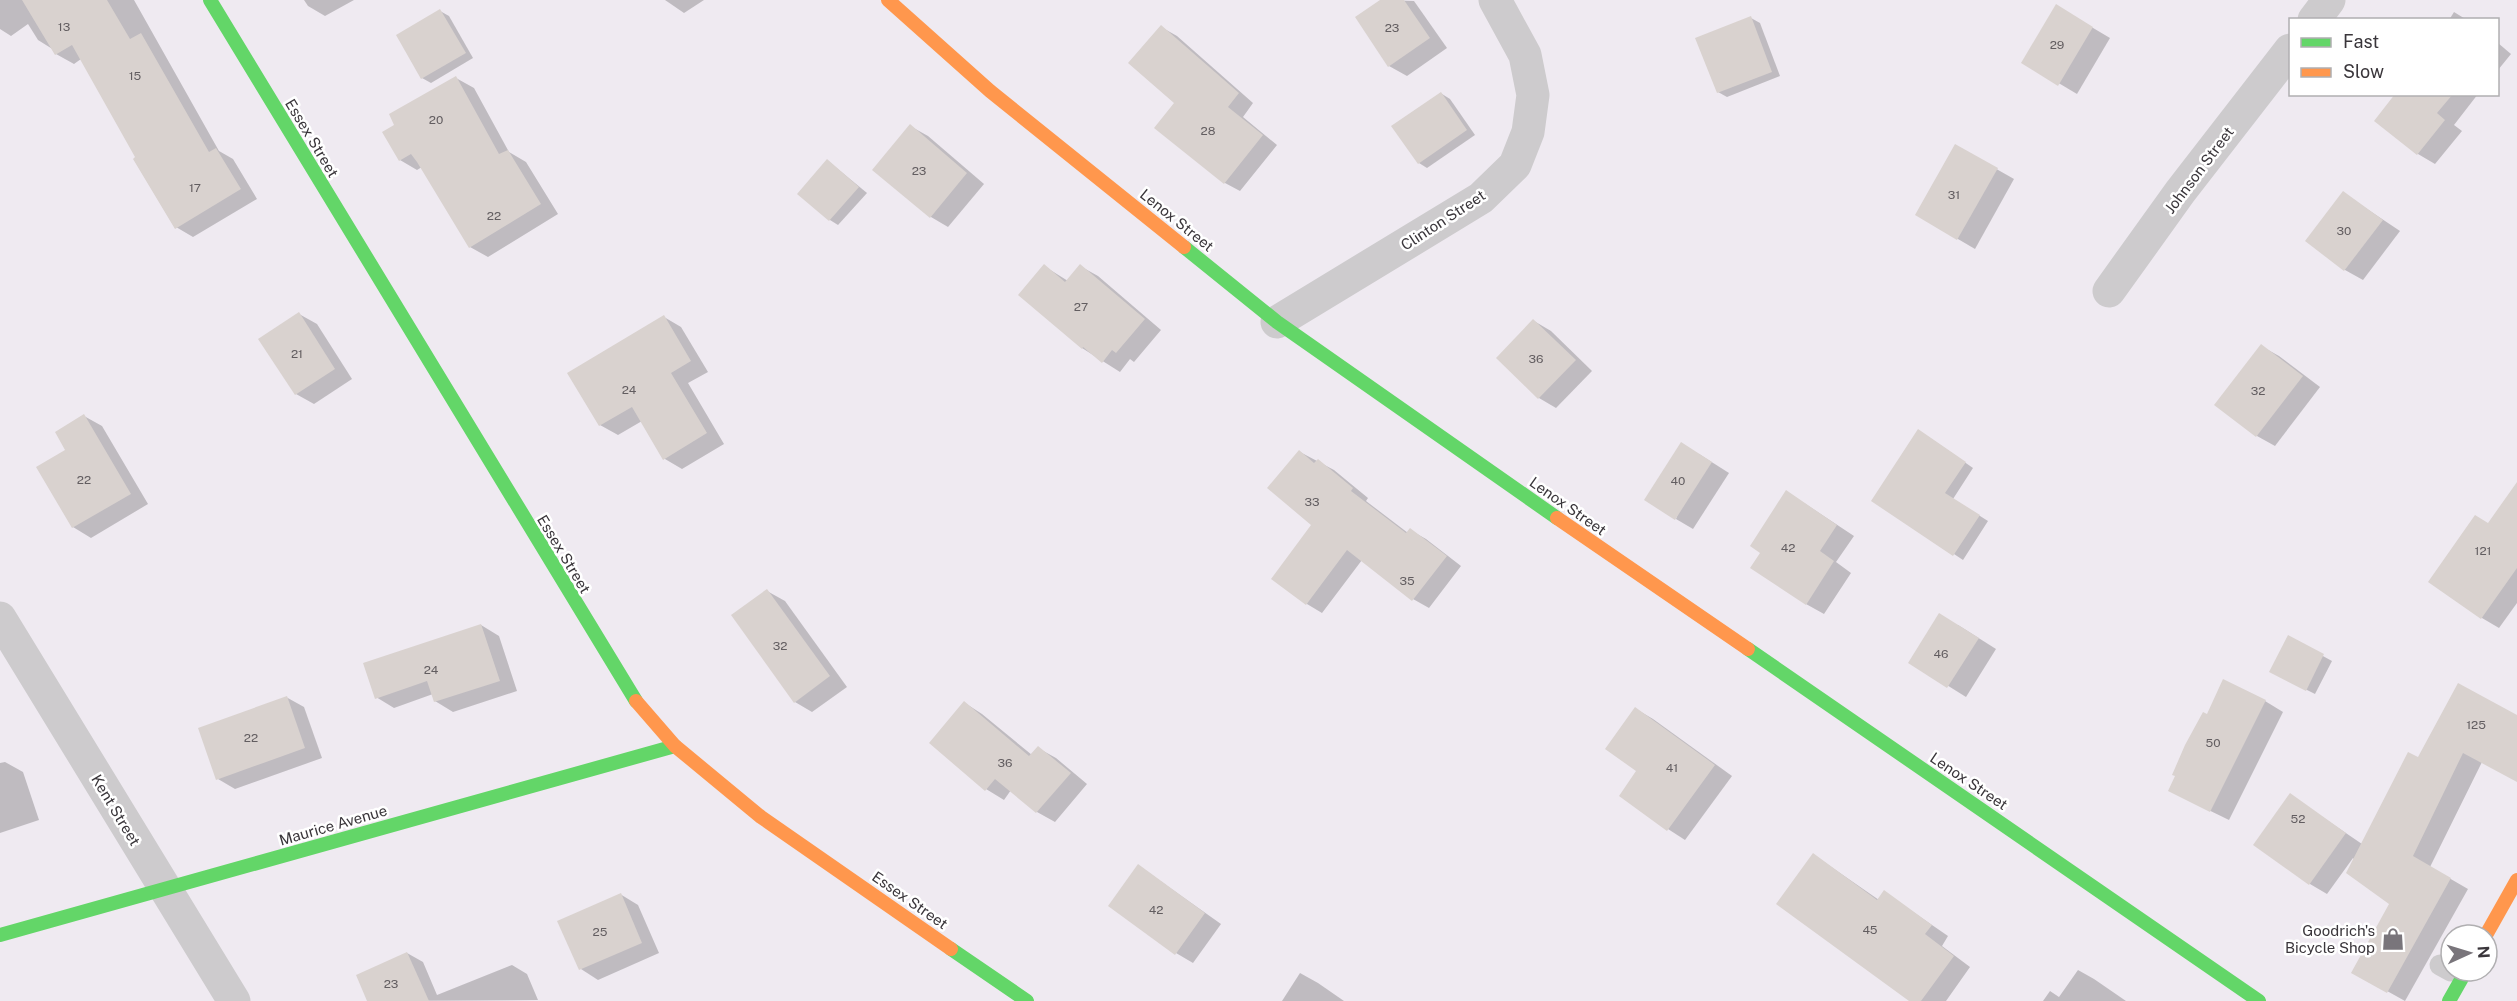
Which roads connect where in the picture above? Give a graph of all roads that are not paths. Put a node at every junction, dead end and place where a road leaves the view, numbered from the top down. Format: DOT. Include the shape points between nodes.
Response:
graph roads {
  1 [pos="210,0"];
  2 [pos="888,0"];
  3 [pos="1495,0"];
  4 [pos="2329,0"];
  5 [pos="2316,18"];
  6 [pos="2289,51"];
  7 [pos="2109,291"];
  8 [pos="1277,322"];
  9 [pos="0,618"];
  10 [pos="675,746"];
  11 [pos="2517,880"];
  12 [pos="165,890"];
  13 [pos="2493,923"];
  14 [pos="0,936"];
  15 [pos="2452,983"];
  16 [pos="234,1001"];
  17 [pos="1027,1001"];
  18 [pos="2259,1001"];
  19 [pos="2449,1001"];
  1 -- 10 [label="street, Essex Street" via="630,694"];
  2 -- 8 [label="street, Lenox Street" via="990,91"];
  3 -- 8 [label="street, Clinton Street" via="1525,55 1533,95 1528,132 1515,165 1481,198"];
  4 -- 5 [label="street"];
  6 -- 7 [label="street, Johnson Street"];
  8 -- 18 [label="street, Lenox Street"];
  9 -- 12 [label="street, Kent Street"];
  10 -- 12 [label="street, Maurice Avenue"];
  10 -- 17 [label="street, Essex Street" via="761,817"];
  11 -- 13 [label="street"];
  12 -- 14 [label="street, Maurice Avenue"];
  12 -- 16 [label="street, Kent Street"];
  15 -- 19 [label="street"];
}
